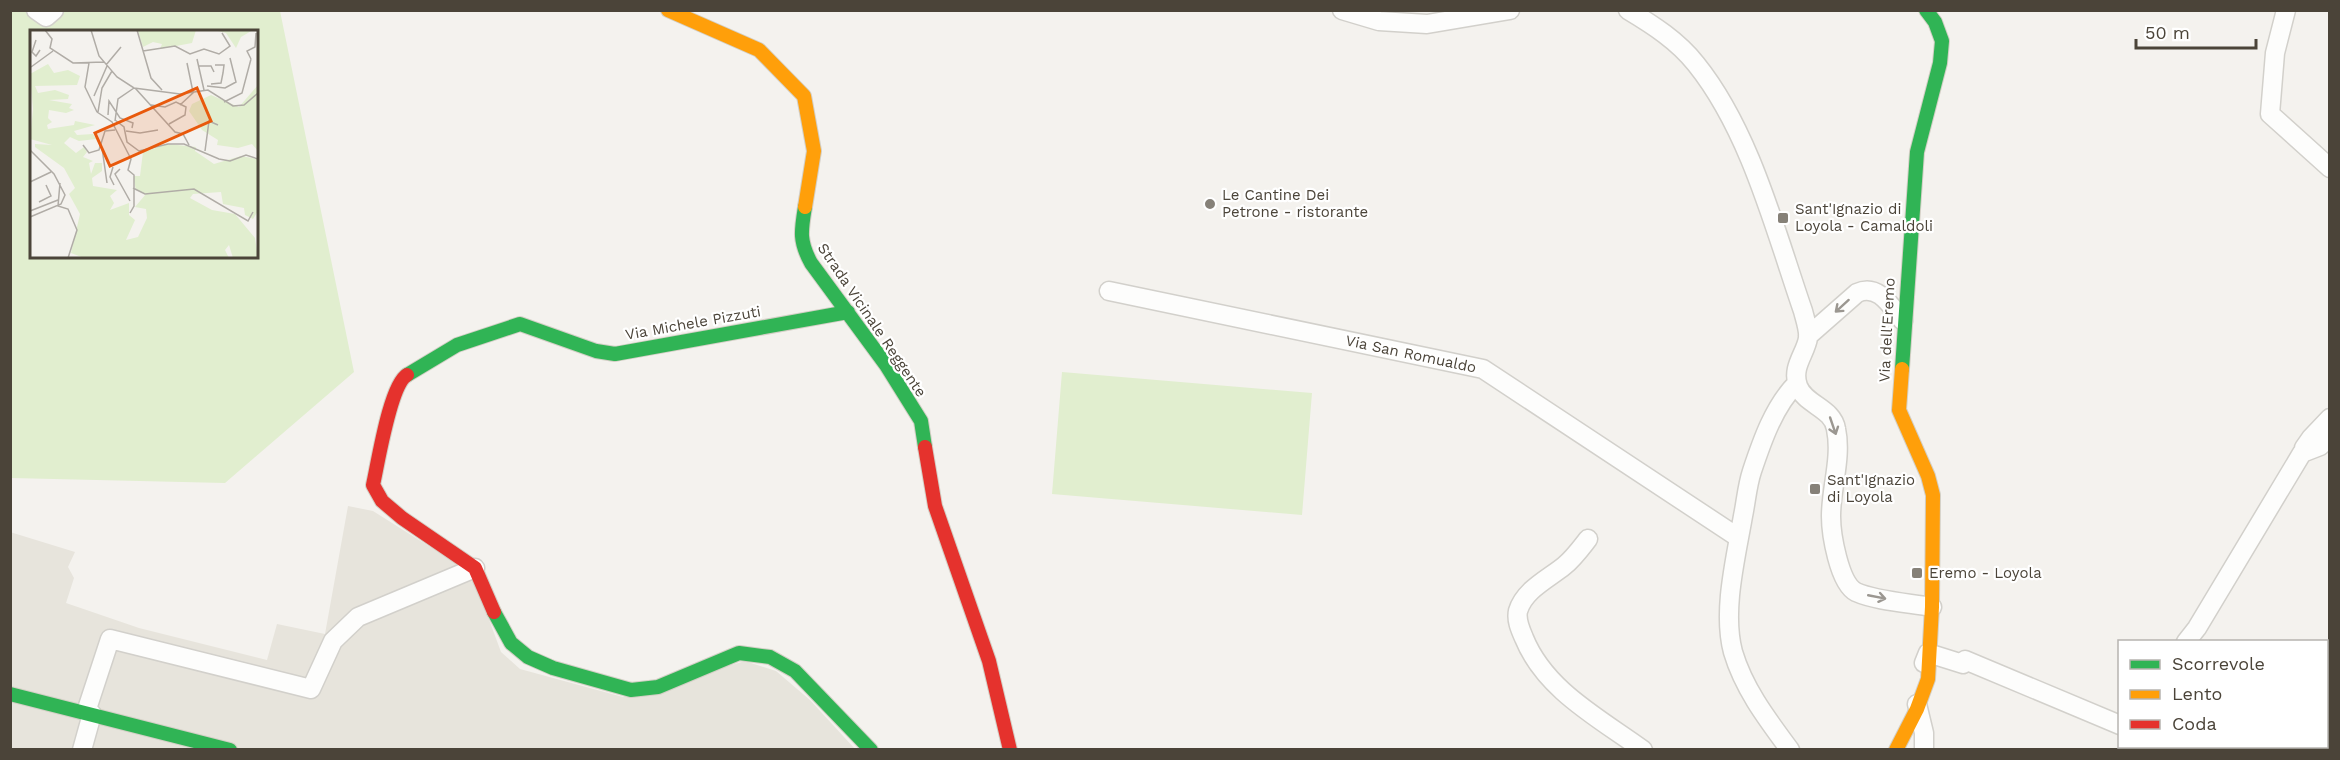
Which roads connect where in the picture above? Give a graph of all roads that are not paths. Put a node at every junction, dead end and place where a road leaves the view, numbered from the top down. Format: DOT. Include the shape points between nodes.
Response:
graph roads {
  1 [pos="36,10"];
  2 [pos="54,10"];
  3 [pos="668,10"];
  4 [pos="1342,10"];
  5 [pos="1510,10"];
  6 [pos="1628,10"];
  7 [pos="1926,10"];
  8 [pos="2286,10"];
  9 [pos="2330,168"];
  10 [pos="1109,291"];
  11 [pos="848,312"];
  12 [pos="1903,321"];
  13 [pos="1808,336"];
  14 [pos="1797,383"];
  15 [pos="2330,418"];
  16 [pos="2330,437"];
  17 [pos="2302,453"];
  18 [pos="1739,538"];
  19 [pos="1588,539"];
  20 [pos="475,568"];
  21 [pos="1932,607"];
  22 [pos="2188,640"];
  23 [pos="1928,653"];
  24 [pos="10,694"];
  25 [pos="1917,709"];
  26 [pos="89,713"];
  27 [pos="2118,724"];
  28 [pos="82,750"];
  29 [pos="230,750"];
  30 [pos="871,750"];
  31 [pos="1010,750"];
  32 [pos="1643,750"];
  33 [pos="1790,750"];
  34 [pos="1896,750"];
  35 [pos="1924,750"];
  1 -- 2 [label="street" via="46,17"];
  3 -- 11 [label="street, Strada Vicinale Reggente" via="759,50 804,96 814,151 802,247"];
  4 -- 5 [label="street" via="1379,21 1427,24"];
  6 -- 13 [label="street" via="1657,27 1695,63 1723,102 1761,189"];
  7 -- 12 [label="street, Via dell'Eremo" via="1942,41 1912,186"];
  8 -- 9 [label="street" via="2275,53 2270,114"];
  10 -- 18 [label="street, Via San Romualdo" via="1483,369"];
  11 -- 20 [label="street, Via Michele Pizzuti" via="615,354 520,324 457,345 402,378 392,401 373,484 382,501 402,518"];
  11 -- 31 [label="street, Strada Vicinale Reggente" via="921,421 935,506 989,660"];
  12 -- 13 [label="street, one-way" via="1883,296 1863,290"];
  12 -- 21 [label="street, Via dell'Eremo" via="1899,410 1933,495"];
  13 -- 14 [label="street" via="1800,356"];
  14 -- 18 [label="street" via="1780,404 1752,473"];
  14 -- 21 [label="street, one-way" via="1802,393 1829,415 1836,428 1831,518 1841,571 1848,586 1871,596"];
  15 -- 17 [label="street"];
  16 -- 17 [label="street"];
  17 -- 22 [label="street"];
  18 -- 33 [label="street" via="1732,575 1729,634 1733,652 1757,705"];
  19 -- 32 [label="street" via="1566,565 1539,583 1518,611 1518,624 1528,649 1553,681"];
  20 -- 26 [label="street" via="358,617 333,641 311,689 111,639"];
  20 -- 30 [label="street" via="501,628 528,657 631,690 658,687 738,653 770,657 795,672"];
  21 -- 23 [label="street, Via dell'Eremo"];
  23 -- 25 [label="street" via="1917,680"];
  23 -- 27 [label="street" via="1963,664 1965,660"];
  24 -- 26 [label="street"];
  25 -- 34 [label="street"];
  25 -- 35 [label="street" via="1924,732"];
  26 -- 28 [label="street"];
  26 -- 29 [label="street"];
}
